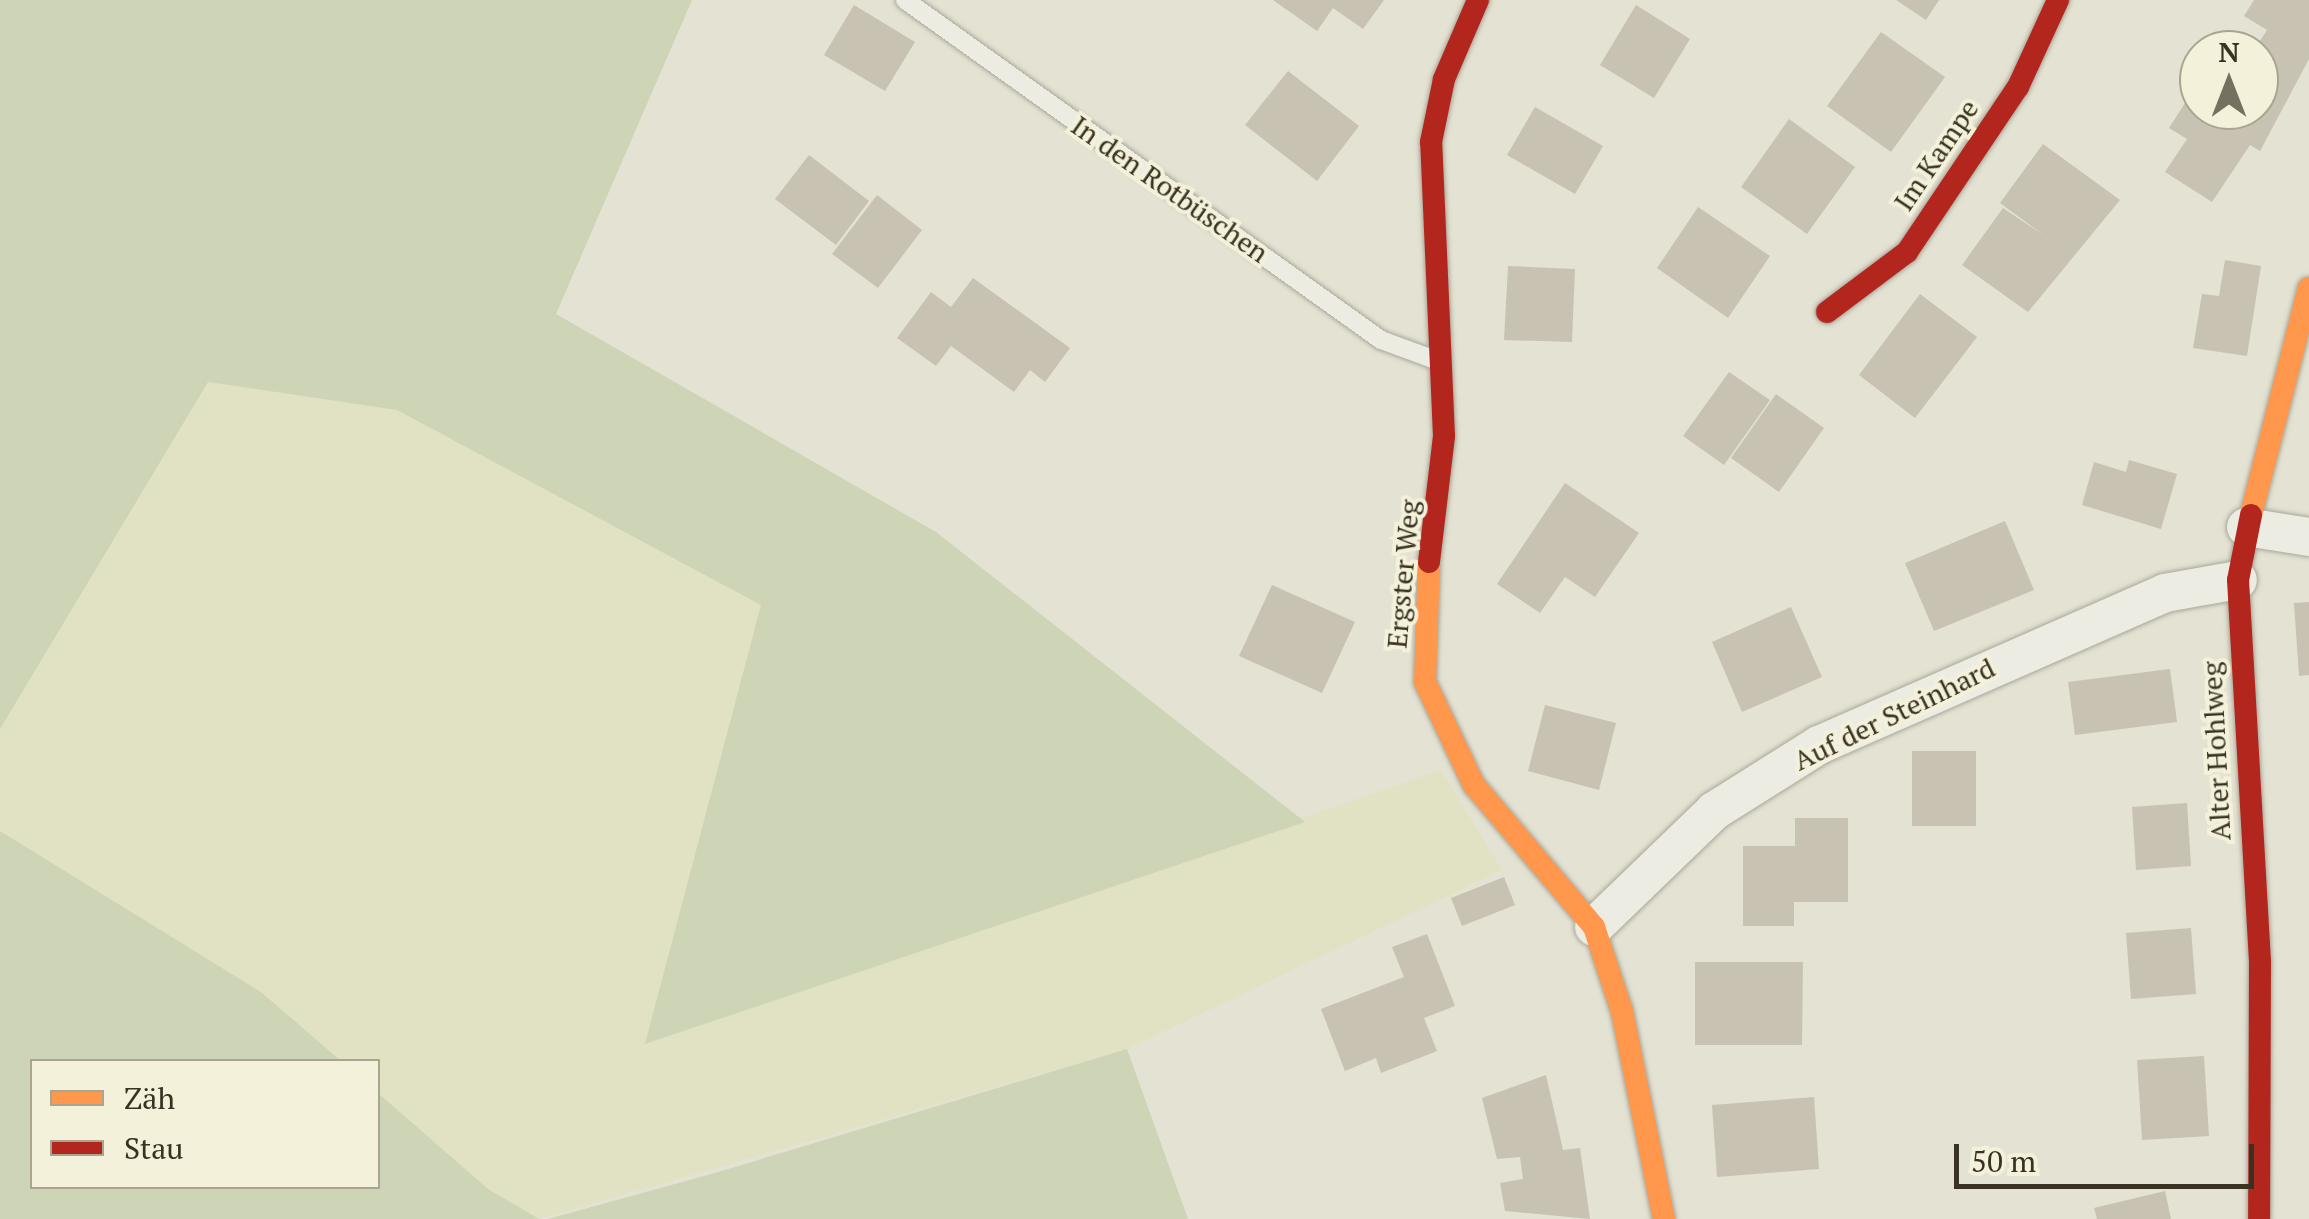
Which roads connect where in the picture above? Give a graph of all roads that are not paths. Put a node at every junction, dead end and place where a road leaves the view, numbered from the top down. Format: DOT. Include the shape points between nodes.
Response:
graph roads {
  1 [pos="905,0"];
  2 [pos="1478,0"];
  3 [pos="2058,0"];
  4 [pos="2309,288"];
  5 [pos="1827,312"];
  6 [pos="1442,363"];
  7 [pos="2246,526"];
  8 [pos="2309,537"];
  9 [pos="2238,580"];
  10 [pos="1594,927"];
  11 [pos="1664,1219"];
  12 [pos="2259,1219"];
  1 -- 6 [label="lane, In den Rotbüschen" via="1382,340"];
  2 -- 6 [label="street, Ergster Weg" via="1444,79 1431,142"];
  3 -- 5 [label="street, Im Kampe" via="2018,87 1907,252"];
  4 -- 7 [label="street, Alter Hohlweg"];
  6 -- 10 [label="street, Ergster Weg" via="1444,436 1423,619 1425,682 1474,785"];
  7 -- 8 [label="street"];
  7 -- 9 [label="street, Alter Hohlweg"];
  9 -- 10 [label="street, Auf der Steinhard" via="2165,593 1820,745 1714,811"];
  9 -- 12 [label="street, Alter Hohlweg" via="2260,980"];
  10 -- 11 [label="street, Ergster Weg" via="1622,1011"];
}
